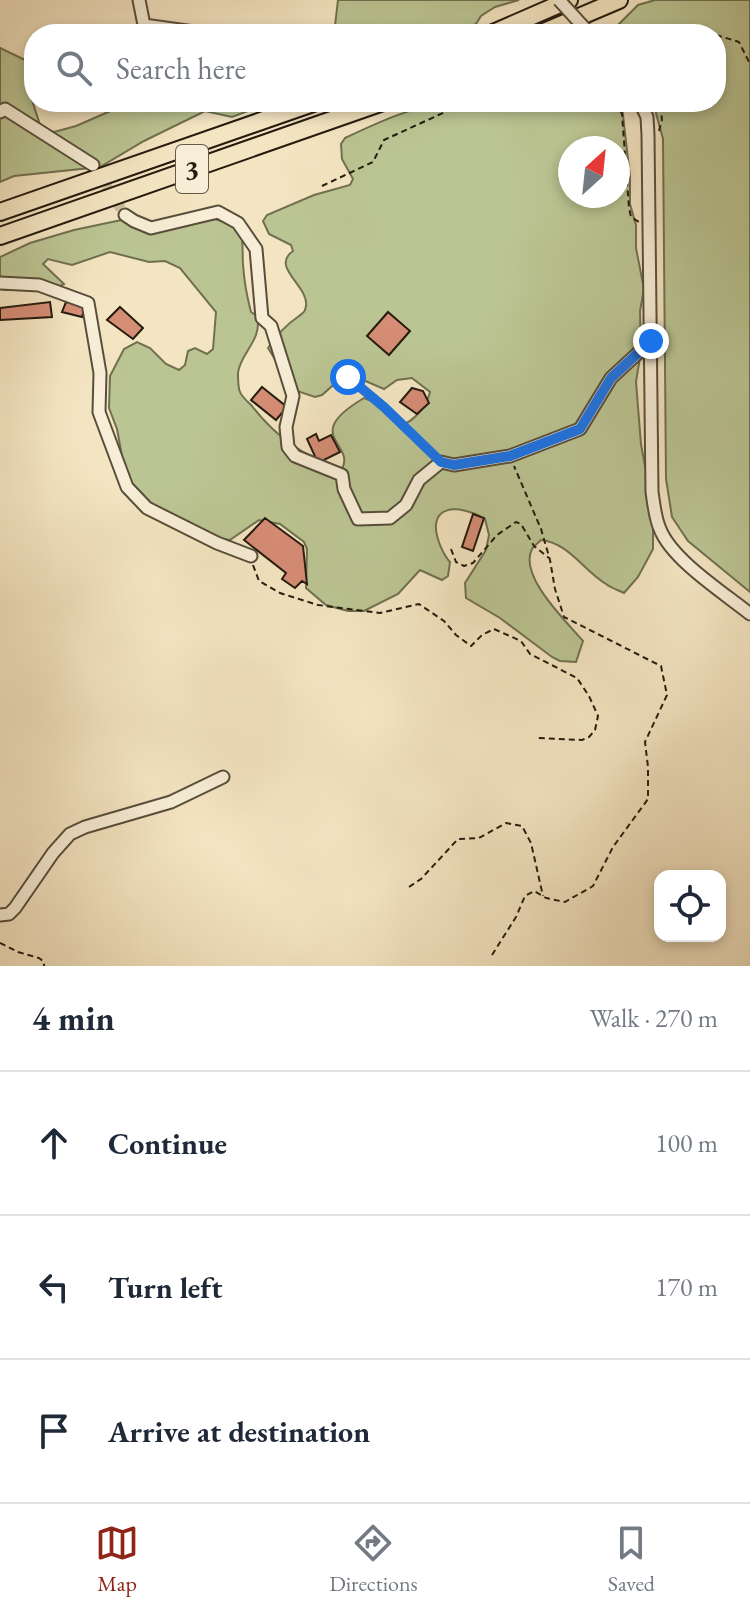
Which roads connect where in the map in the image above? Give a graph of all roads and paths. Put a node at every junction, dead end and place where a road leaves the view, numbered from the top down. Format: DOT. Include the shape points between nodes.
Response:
graph roads {
  1 [pos="139,0"];
  2 [pos="559,0"];
  3 [pos="569,0"];
  4 [pos="619,0"];
  5 [pos="144,24"];
  6 [pos="514,24"];
  7 [pos="563,24"];
  8 [pos="581,24"];
  9 [pos="726,38"];
  10 [pos="750,64"];
  11 [pos="0,112"];
  12 [pos="287,112"];
  13 [pos="354,112"];
  14 [pos="445,112"];
  15 [pos="621,112"];
  16 [pos="645,112"];
  17 [pos="93,165"];
  18 [pos="322,186"];
  19 [pos="0,212"];
  20 [pos="125,215"];
  21 [pos="650,230"];
  22 [pos="0,236"];
  23 [pos="0,283"];
  24 [pos="651,341"];
  25 [pos="348,377"];
  26 [pos="510,456"];
  27 [pos="441,462"];
  28 [pos="451,549"];
  29 [pos="251,556"];
  30 [pos="550,560"];
  31 [pos="750,614"];
  32 [pos="538,738"];
  33 [pos="223,777"];
  34 [pos="409,887"];
  35 [pos="543,896"];
  36 [pos="0,915"];
  37 [pos="0,943"];
  38 [pos="492,955"];
  39 [pos="44,966"];
  1 -- 5 [label="street"];
  2 -- 8 [label="street, bridge"];
  3 -- 6 [label="highway"];
  4 -- 7 [label="highway"];
  9 -- 10 [label="path" via="739,42"];
  11 -- 17 [label="street" via="5,109"];
  12 -- 19 [label="highway, 3"];
  13 -- 22 [label="highway, 3"];
  14 -- 18 [label="path" via="384,140 373,162"];
  15 -- 21 [label="path" via="631,217"];
  16 -- 21 [label="street"];
  20 -- 27 [label="street" via="151,228 218,212 238,223 256,249 262,318 271,326 293,396 288,447 295,456 342,475 358,519 390,518 406,505 419,480"];
  21 -- 24 [label="street"];
  23 -- 29 [label="street" via="39,285 88,303 100,373 99,412 127,487 147,508"];
  24 -- 26 [label="street" via="611,378 580,429"];
  24 -- 31 [label="street" via="652,492 660,531 687,564"];
  25 -- 27 [label="path"];
  26 -- 27 [label="street" via="454,465"];
  26 -- 30 [label="path"];
  28 -- 30 [label="path" via="456,562 473,563 516,522"];
  29 -- 32 [label="path" via="259,581 318,605 380,613 419,604 471,646 494,629 521,641 530,654 577,678 598,716 595,730 582,740"];
  30 -- 35 [label="path" via="564,617 661,666 667,695 645,742 648,799 593,886 565,902"];
  33 -- 36 [label="street" via="171,802 70,834 15,908"];
  34 -- 35 [label="path" via="458,839 479,838 506,823 522,826 531,843"];
  35 -- 38 [label="path" via="534,891 525,896"];
  37 -- 39 [label="path" via="39,958"];
}
